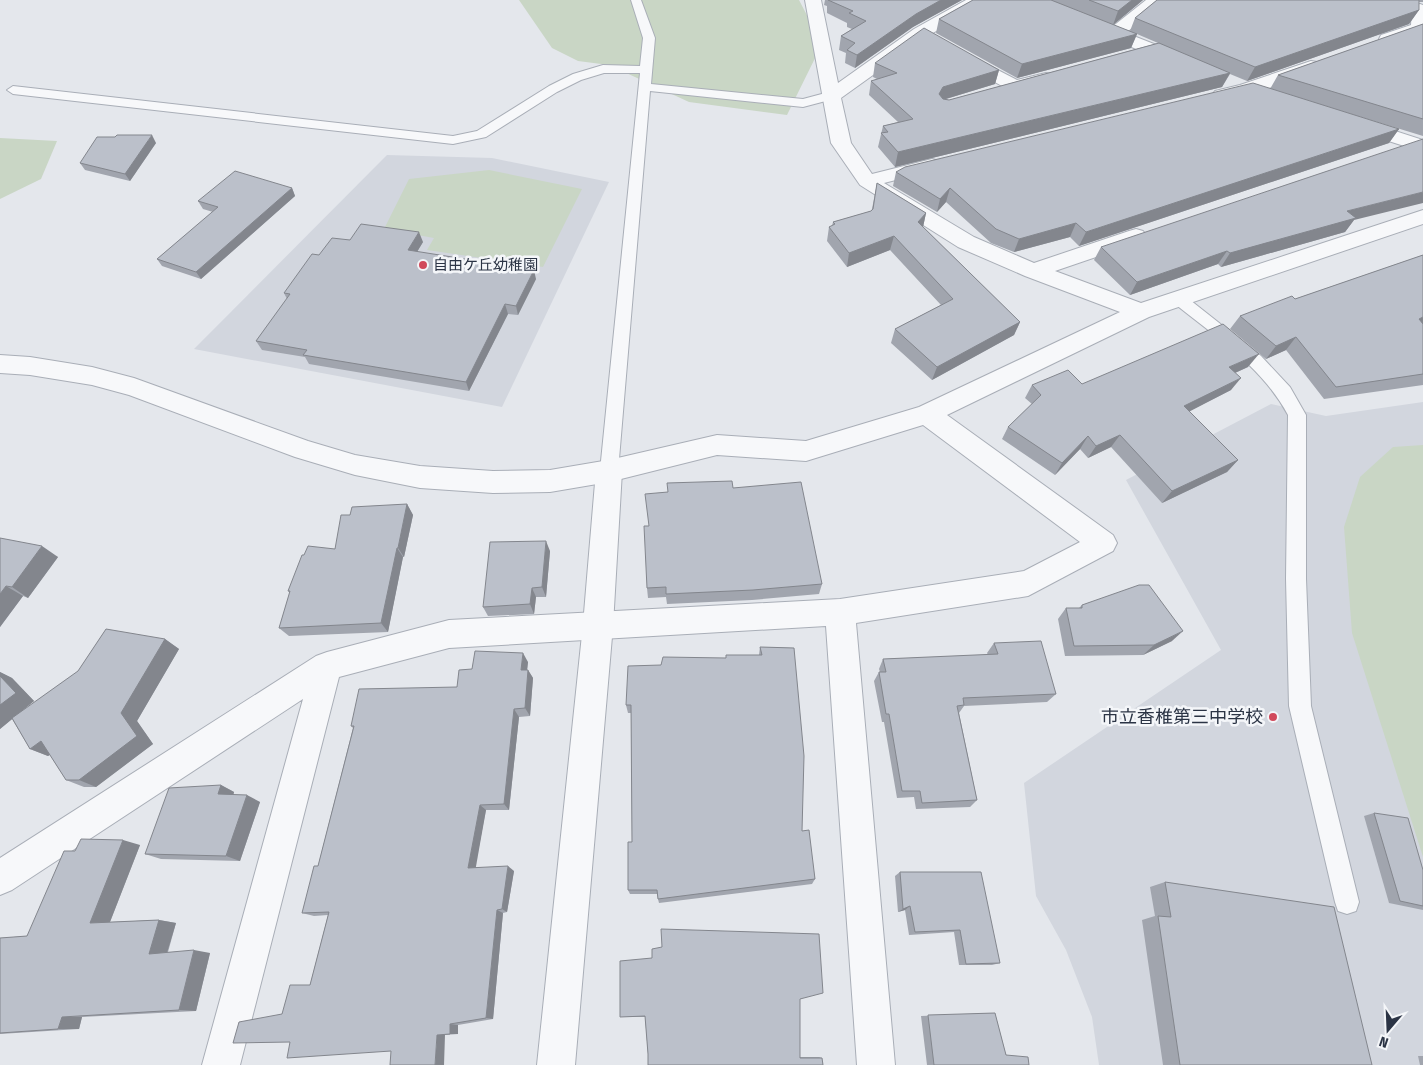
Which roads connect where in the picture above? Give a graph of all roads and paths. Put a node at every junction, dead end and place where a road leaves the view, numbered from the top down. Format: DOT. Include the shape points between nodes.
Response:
graph roads {
  1 [pos="636,0"];
  2 [pos="814,0"];
  3 [pos="978,0"];
  4 [pos="1031,0"];
  5 [pos="1156,0"];
  6 [pos="1401,5"];
  7 [pos="1421,9"];
  8 [pos="920,33"];
  9 [pos="1115,33"];
  10 [pos="937,43"];
  11 [pos="1374,44"];
  12 [pos="1154,48"];
  13 [pos="955,53"];
  14 [pos="1126,56"];
  15 [pos="1328,60"];
  16 [pos="1196,67"];
  17 [pos="646,70"];
  18 [pos="1062,74"];
  19 [pos="1221,78"];
  20 [pos="1015,86"];
  21 [pos="645,87"];
  22 [pos="1246,89"];
  23 [pos="13,90"];
  24 [pos="989,94"];
  25 [pos="833,95"];
  26 [pos="1207,98"];
  27 [pos="1274,98"];
  28 [pos="1339,119"];
  29 [pos="1420,143"];
  30 [pos="1386,152"];
  31 [pos="945,162"];
  32 [pos="867,181"];
  33 [pos="1423,217"];
  34 [pos="1154,230"];
  35 [pos="1033,270"];
  36 [pos="1180,300"];
  37 [pos="1141,311"];
  38 [pos="0,364"];
  39 [pos="927,414"];
  40 [pos="608,471"];
  41 [pos="840,612"];
  42 [pos="598,624"];
  43 [pos="327,666"];
  44 [pos="0,878"];
  45 [pos="1347,902"];
  46 [pos="221,1065"];
  47 [pos="556,1065"];
  48 [pos="876,1065"];
  1 -- 17 [label="lane" via="649,38"];
  2 -- 25 [label="street"];
  3 -- 8 [label="street"];
  4 -- 9 [label="street"];
  5 -- 9 [label="street"];
  6 -- 7 [label="street"];
  7 -- 11 [label="street" via="1419,28"];
  8 -- 10 [label="street"];
  8 -- 25 [label="street"];
  9 -- 12 [label="street"];
  12 -- 14 [label="street"];
  12 -- 16 [label="street"];
  13 -- 20 [label="street"];
  15 -- 22 [label="street"];
  17 -- 21 [label="lane"];
  17 -- 23 [label="lane" via="603,69 577,77 481,134 452,140"];
  18 -- 20 [label="street"];
  19 -- 22 [label="street"];
  20 -- 24 [label="street"];
  21 -- 25 [label="lane" via="803,103"];
  21 -- 40 [label="lane"];
  22 -- 26 [label="street"];
  22 -- 27 [label="street"];
  25 -- 32 [label="street" via="841,143"];
  28 -- 29 [label="street"];
  29 -- 30 [label="street"];
  31 -- 32 [label="street"];
  32 -- 35 [label="street" via="966,242"];
  33 -- 36 [label="street"];
  34 -- 35 [label="street"];
  35 -- 37 [label="street"];
  36 -- 37 [label="street"];
  36 -- 45 [label="lane" via="1255,360 1284,391 1296,415 1300,706"];
  37 -- 39 [label="street"];
  38 -- 40 [label="street" via="92,376 134,387 304,450 355,465 420,477 493,482 550,481"];
  39 -- 40 [label="street" via="806,451 717,445"];
  39 -- 41 [label="street" via="1103,543 1028,583"];
  40 -- 42 [label="street"];
  41 -- 42 [label="street"];
  41 -- 48 [label="street"];
  42 -- 43 [label="street" via="450,634"];
  42 -- 47 [label="street"];
  43 -- 44 [label="street"];
  43 -- 46 [label="street"];
}
